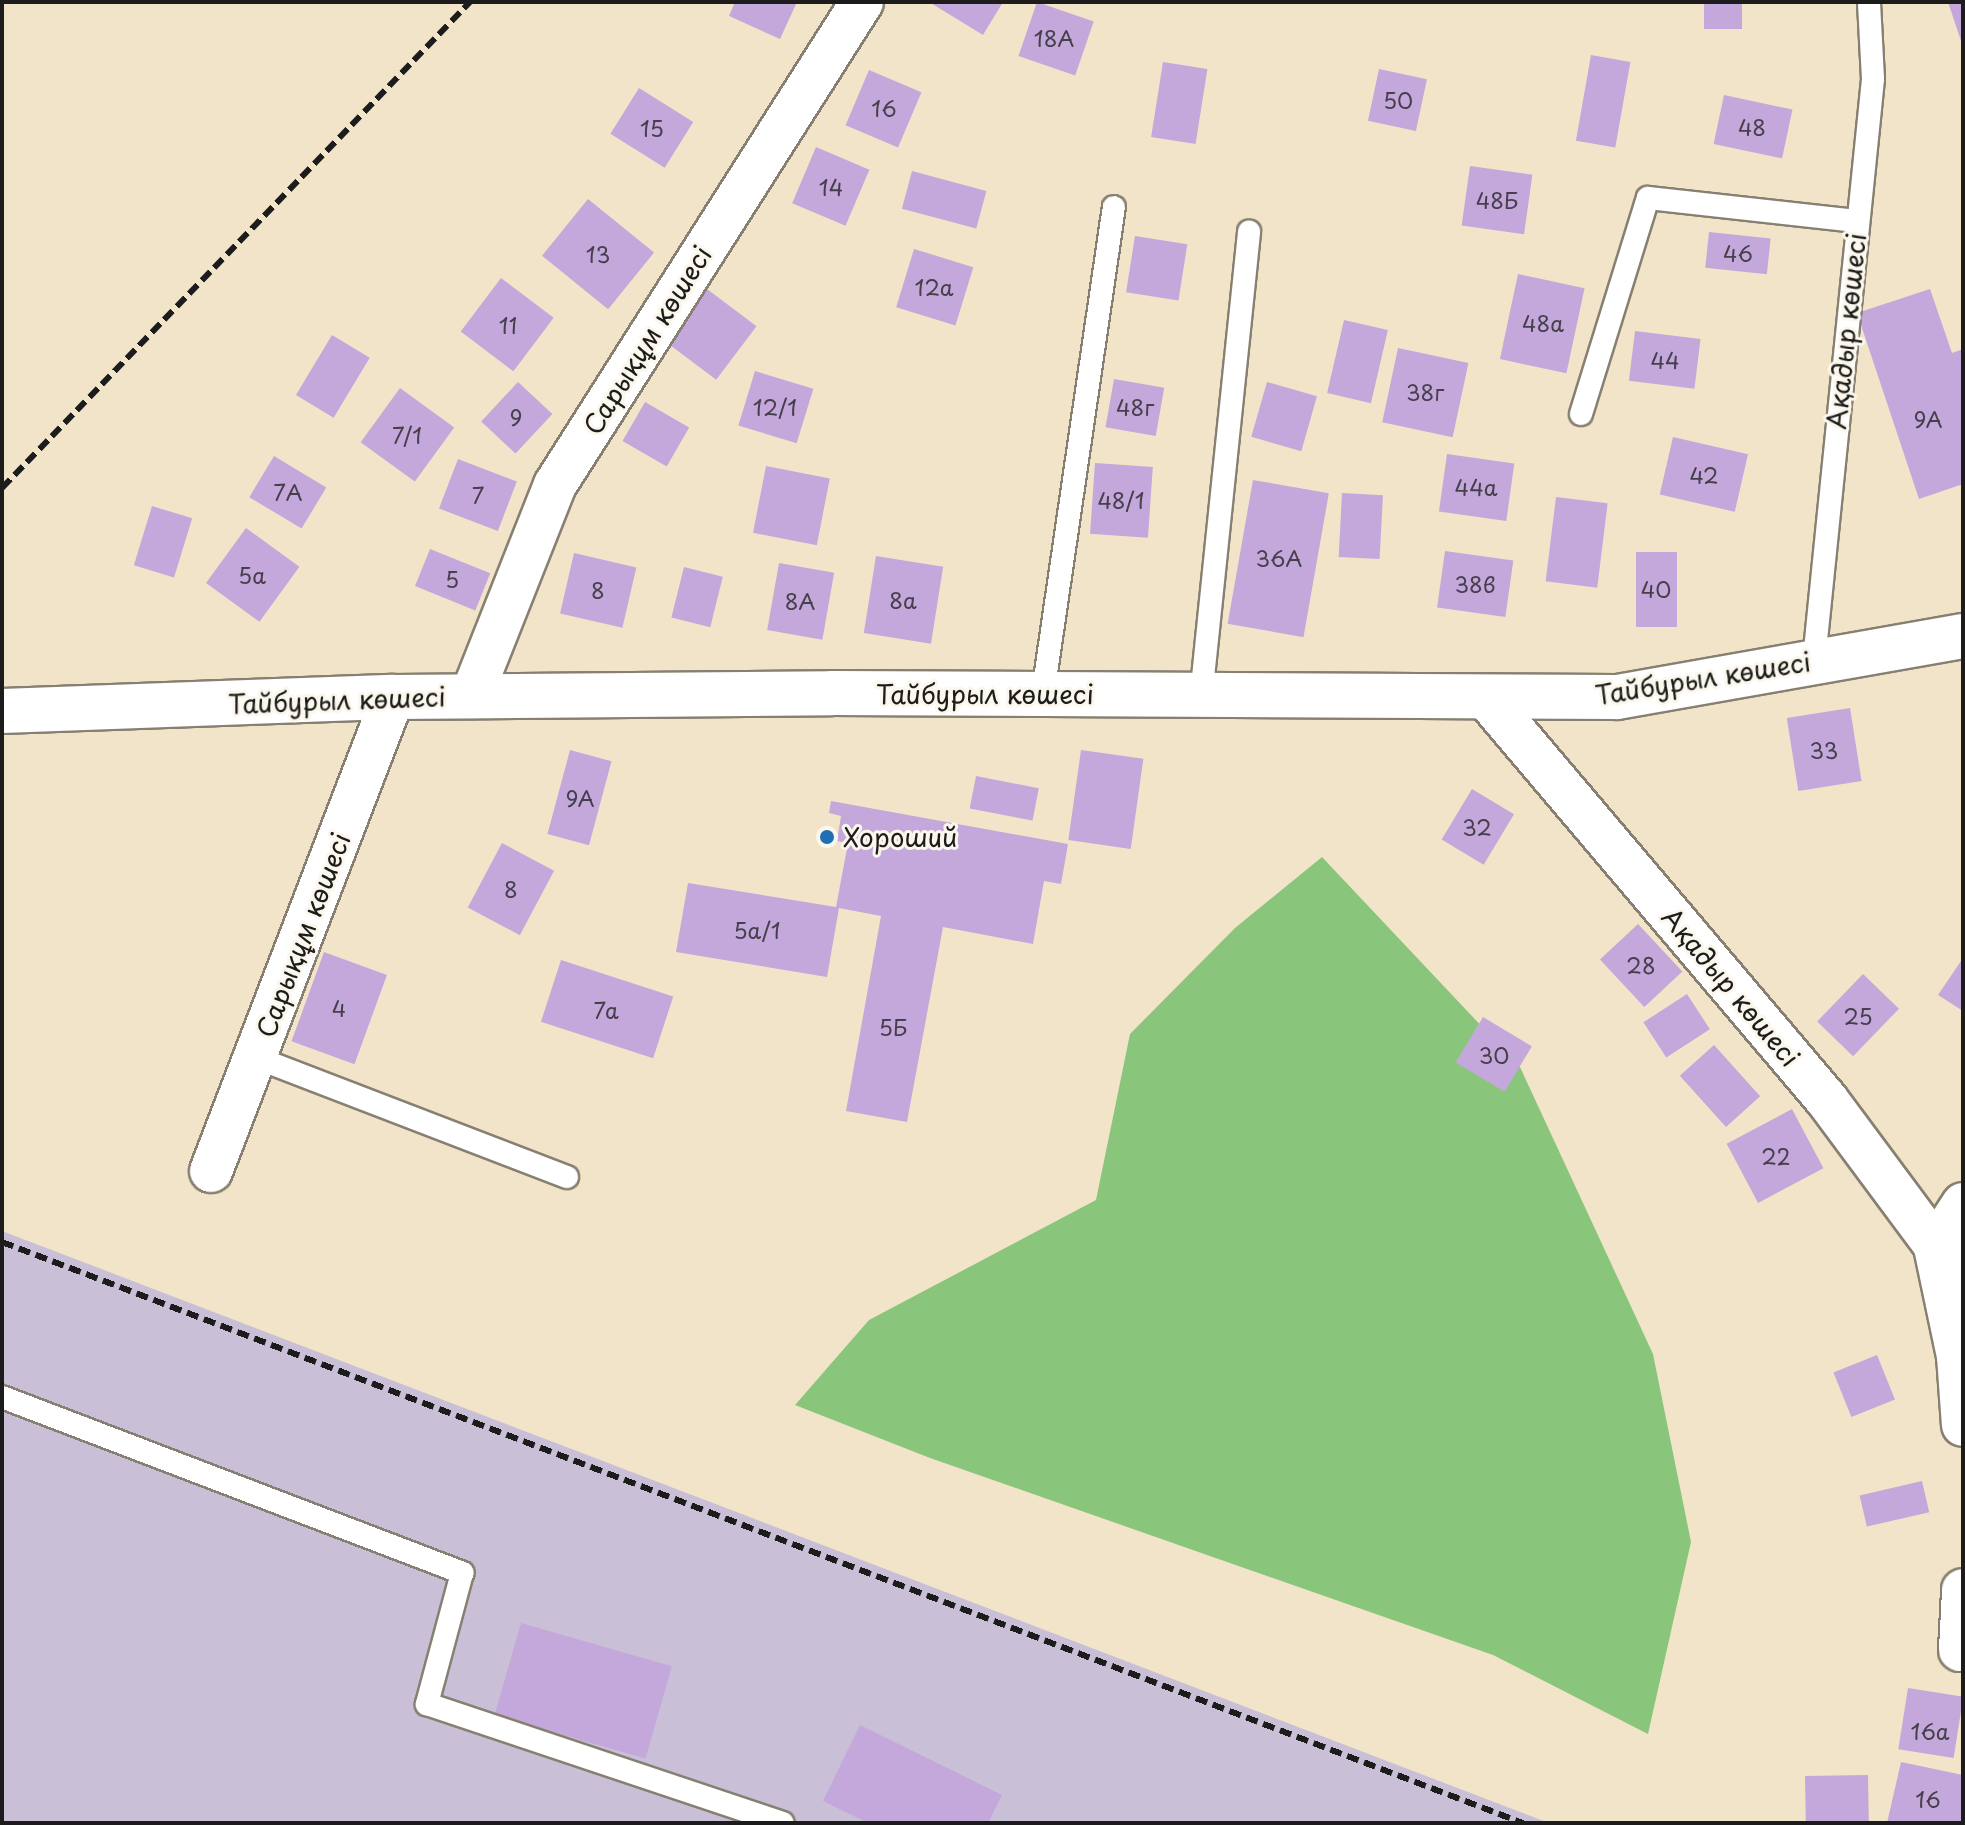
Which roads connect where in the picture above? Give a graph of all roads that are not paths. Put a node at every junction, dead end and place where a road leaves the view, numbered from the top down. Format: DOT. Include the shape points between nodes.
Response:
graph roads {
  1 [pos="862,2"];
  2 [pos="1869,2"];
  3 [pos="1114,207"];
  4 [pos="1857,221"];
  5 [pos="1249,231"];
  6 [pos="1581,414"];
  7 [pos="1963,636"];
  8 [pos="1814,660"];
  9 [pos="1043,693"];
  10 [pos="393,697"];
  11 [pos="471,697"];
  12 [pos="1201,697"];
  13 [pos="1488,700"];
  14 [pos="2,711"];
  15 [pos="257,1058"];
  16 [pos="211,1171"];
  17 [pos="567,1177"];
  18 [pos="1963,1204"];
  19 [pos="1935,1247"];
  20 [pos="1963,1283"];
  21 [pos="2,1397"];
  22 [pos="1963,1425"];
  23 [pos="1963,1590"];
  24 [pos="1960,1650"];
  25 [pos="783,1823"];
  1 -- 11 [label="street, Сарықұм көшесі" via="555,485"];
  2 -- 4 [label="lane, Ақадыр көшесі" via="1873,79"];
  3 -- 9 [label="lane"];
  4 -- 6 [label="lane" via="1648,198"];
  4 -- 8 [label="lane, Ақадыр көшесі"];
  5 -- 12 [label="lane"];
  7 -- 8 [label="main road, Тайбурыл көшесі"];
  8 -- 13 [label="main road, Тайбурыл көшесі" via="1617,697"];
  9 -- 11 [label="main road, Тайбурыл көшесі"];
  9 -- 12 [label="main road, Тайбурыл көшесі"];
  10 -- 11 [label="main road, Тайбурыл көшесі"];
  10 -- 14 [label="main road, Тайбурыл көшесі"];
  10 -- 15 [label="street, Сарықұм көшесі"];
  12 -- 13 [label="main road, Тайбурыл көшесі"];
  13 -- 19 [label="street, Ақадыр көшесі" via="1827,1100"];
  15 -- 16 [label="street, Сарықұм көшесі"];
  15 -- 17 [label="lane"];
  18 -- 19 [label="street"];
  19 -- 20 [label="street, Ақадыр көшесі"];
  19 -- 22 [label="street" via="1958,1356"];
  21 -- 25 [label="lane" via="462,1573 427,1704"];
  23 -- 24 [label="street"];
}
